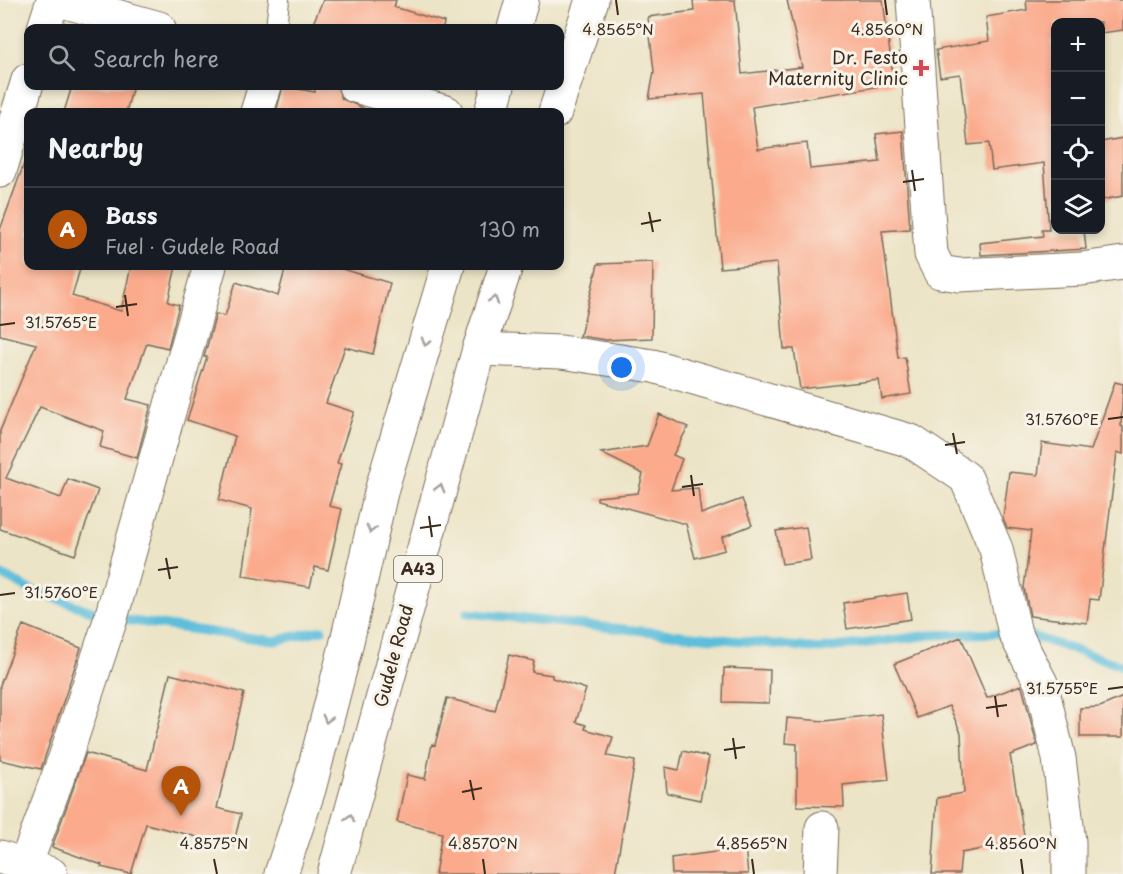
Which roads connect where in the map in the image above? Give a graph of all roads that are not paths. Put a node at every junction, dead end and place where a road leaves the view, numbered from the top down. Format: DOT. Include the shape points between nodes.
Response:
graph roads {
  1 [pos="53,0"];
  2 [pos="59,0"];
  3 [pos="279,0"];
  4 [pos="522,0"];
  5 [pos="592,0"];
  6 [pos="913,0"];
  7 [pos="45,24"];
  8 [pos="145,24"];
  9 [pos="276,24"];
  10 [pos="515,24"];
  11 [pos="564,85"];
  12 [pos="25,90"];
  13 [pos="264,90"];
  14 [pos="369,90"];
  15 [pos="497,90"];
  16 [pos="562,90"];
  17 [pos="258,108"];
  18 [pos="432,108"];
  19 [pos="492,108"];
  20 [pos="556,108"];
  21 [pos="0,171"];
  22 [pos="1123,264"];
  23 [pos="209,270"];
  24 [pos="447,270"];
  25 [pos="505,270"];
  26 [pos="478,349"];
  27 [pos="822,828"];
  28 [pos="24,868"];
  29 [pos="281,874"];
  30 [pos="334,874"];
  31 [pos="820,874"];
  32 [pos="1069,874"];
  1 -- 7 [label="main road"];
  2 -- 8 [label="main road"];
  3 -- 9 [label="lane"];
  4 -- 10 [label="main road"];
  5 -- 11 [label="main road"];
  6 -- 22 [label="main road" via="931,254 940,272 959,275"];
  12 -- 21 [label="main road"];
  13 -- 17 [label="main road"];
  14 -- 18 [label="main road"];
  15 -- 19 [label="main road"];
  16 -- 20 [label="main road"];
  23 -- 28 [label="main road" via="111,618"];
  24 -- 29 [label="main road, one-way" via="382,488 309,789"];
  26 -- 25 [label="main road, Gudele Road / A43, one-way"];
  30 -- 26 [label="main road, Gudele Road / A43, one-way"];
  26 -- 32 [label="main road" via="561,352 653,366 911,441 966,478 996,549 1015,633 1041,682 1059,758"];
  27 -- 31 [label="main road"];
}
